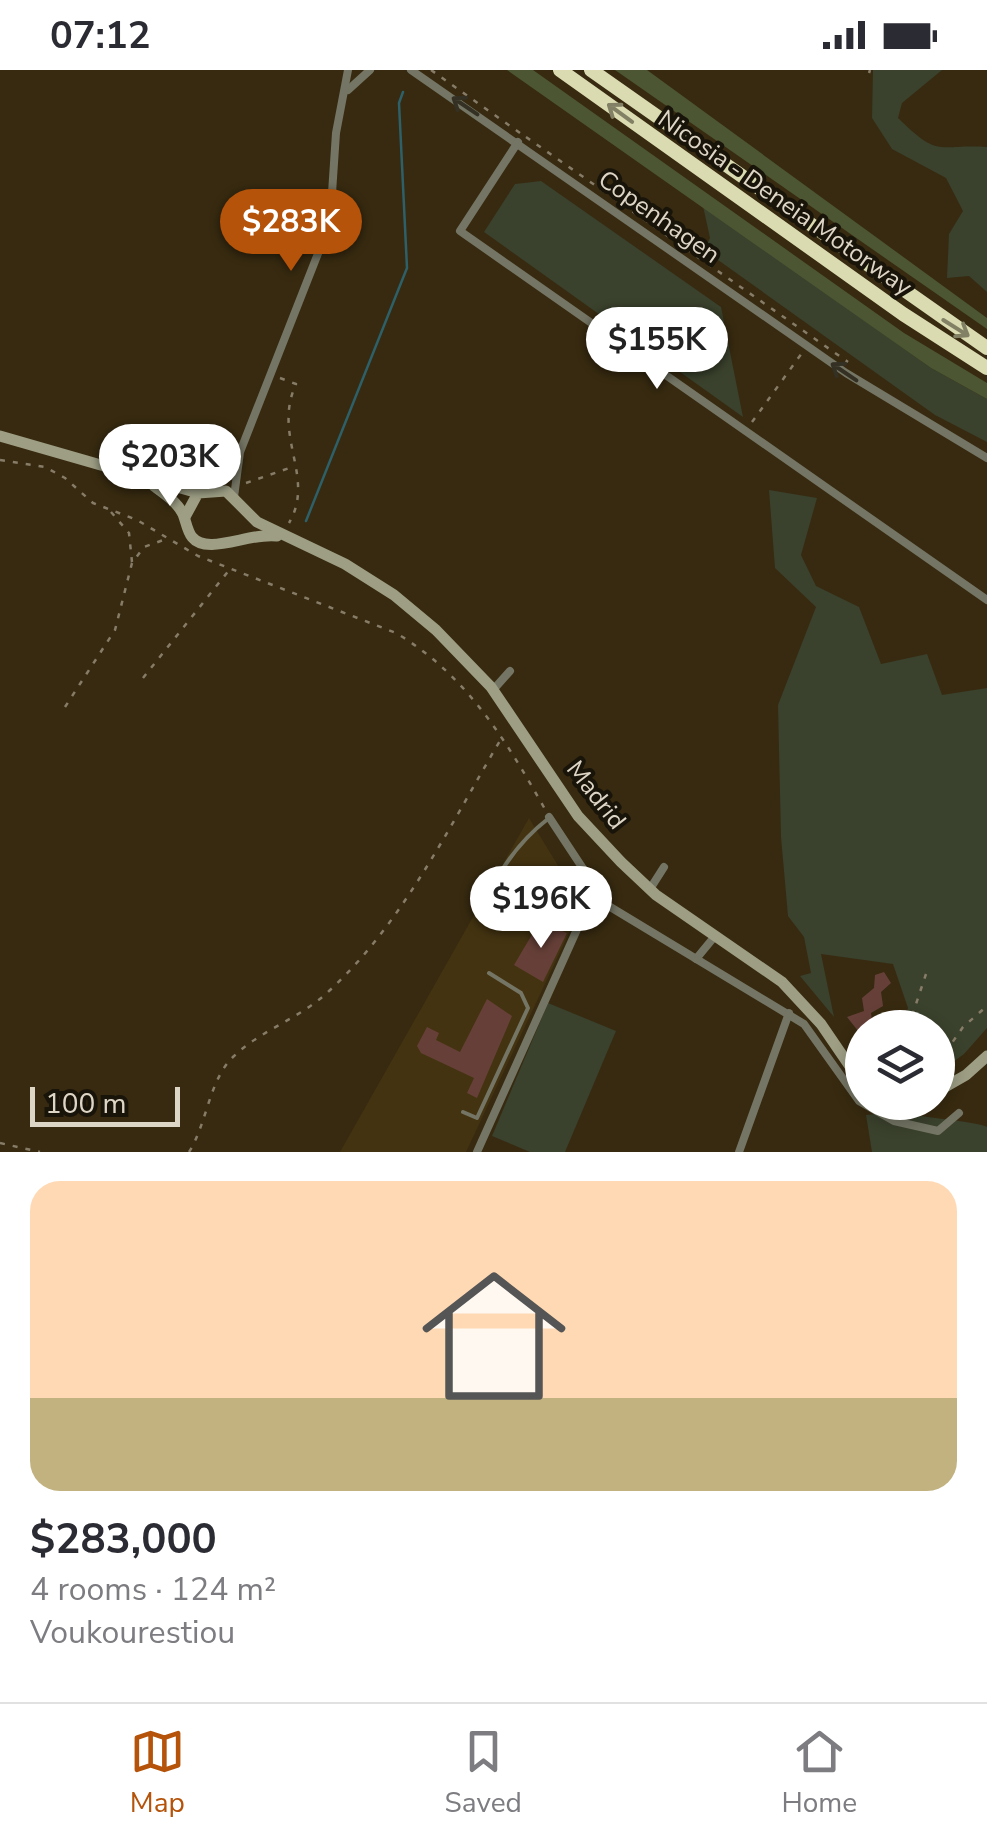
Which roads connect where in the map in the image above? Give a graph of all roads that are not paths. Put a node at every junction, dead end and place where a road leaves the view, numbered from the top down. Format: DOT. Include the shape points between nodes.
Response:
graph roads {
  1 [pos="348,70"];
  2 [pos="370,70"];
  3 [pos="411,70"];
  4 [pos="560,70"];
  5 [pos="590,70"];
  6 [pos="341,98"];
  7 [pos="518,142"];
  8 [pos="987,348"];
  9 [pos="987,368"];
  10 [pos="0,436"];
  11 [pos="240,452"];
  12 [pos="987,458"];
  13 [pos="150,483"];
  14 [pos="204,491"];
  15 [pos="237,501"];
  16 [pos="184,517"];
  17 [pos="291,538"];
  18 [pos="233,540"];
  19 [pos="987,600"];
  20 [pos="510,672"];
  21 [pos="494,690"];
  22 [pos="550,818"];
  23 [pos="664,868"];
  24 [pos="650,889"];
  25 [pos="607,904"];
  26 [pos="484,920"];
  27 [pos="716,935"];
  28 [pos="696,959"];
  29 [pos="489,973"];
  30 [pos="788,1013"];
  31 [pos="987,1056"];
  32 [pos="845,1061"];
  33 [pos="955,1081"];
  34 [pos="464,1112"];
  35 [pos="959,1114"];
  36 [pos="476,1152"];
  37 [pos="739,1152"];
  1 -- 6 [label="street"];
  2 -- 6 [label="street"];
  7 -- 3 [label="street, Copenhagen, one-way"];
  9 -- 4 [label="highway, Nicosia - Deneia Motorway, one-way"];
  5 -- 8 [label="highway, one-way"];
  6 -- 11 [label="street" via="330,223"];
  12 -- 7 [label="street, Copenhagen, one-way" via="846,374"];
  7 -- 19 [label="street" via="460,231"];
  10 -- 13 [label="street"];
  11 -- 14 [label="street"];
  11 -- 15 [label="street"];
  13 -- 14 [label="street"];
  13 -- 16 [label="street"];
  14 -- 15 [label="street"];
  14 -- 16 [label="street"];
  15 -- 17 [label="street, Madrid" via="257,522"];
  15 -- 18 [label="street" via="242,524"];
  16 -- 18 [label="street" via="197,542 215,547"];
  17 -- 18 [label="street, Madrid" via="256,534"];
  17 -- 21 [label="street, Madrid" via="394,596"];
  20 -- 21 [label="street"];
  21 -- 24 [label="street, Madrid" via="578,816"];
  22 -- 25 [label="street"];
  22 -- 26 [label="lane" via="521,840 485,905"];
  23 -- 24 [label="street"];
  24 -- 27 [label="street, Madrid"];
  25 -- 28 [label="street"];
  25 -- 36 [label="street" via="579,925"];
  27 -- 28 [label="street"];
  27 -- 32 [label="street, Madrid" via="802,1002"];
  28 -- 30 [label="street"];
  29 -- 34 [label="lane" via="521,994 528,1008 476,1118"];
  30 -- 35 [label="street" via="817,1037 848,1090 876,1112 938,1130"];
  30 -- 37 [label="street"];
  31 -- 33 [label="street"];
}
